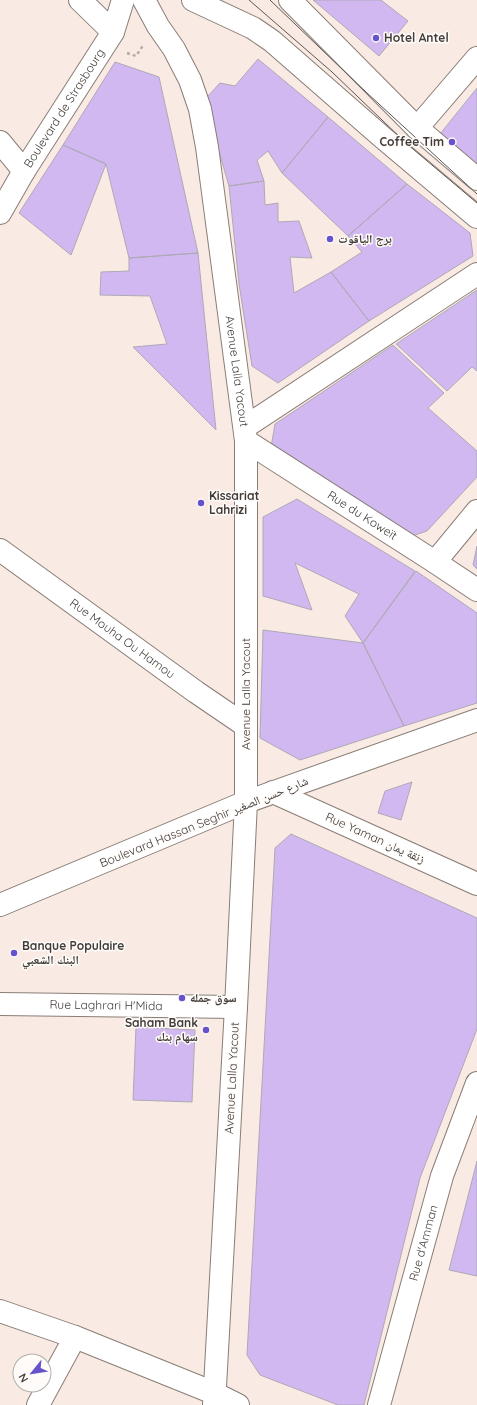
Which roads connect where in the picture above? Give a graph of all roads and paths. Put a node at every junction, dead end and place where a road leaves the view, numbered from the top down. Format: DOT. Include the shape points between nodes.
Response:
graph roads {
  1 [pos="80,0"];
  2 [pos="123,0"];
  3 [pos="144,0"];
  4 [pos="193,0"];
  5 [pos="290,0"];
  6 [pos="149,38"];
  7 [pos="118,42"];
  8 [pos="477,58"];
  9 [pos="417,128"];
  10 [pos="0,142"];
  11 [pos="24,171"];
  12 [pos="477,179"];
  13 [pos="0,213"];
  14 [pos="477,217"];
  15 [pos="477,274"];
  16 [pos="245,434"];
  17 [pos="477,511"];
  18 [pos="0,550"];
  19 [pos="435,562"];
  20 [pos="477,590"];
  21 [pos="477,720"];
  22 [pos="246,726"];
  23 [pos="273,792"];
  24 [pos="246,802"];
  25 [pos="477,884"];
  26 [pos="0,905"];
  27 [pos="0,1004"];
  28 [pos="236,1007"];
  29 [pos="477,1083"];
  30 [pos="0,1311"];
  31 [pos="76,1337"];
  32 [pos="214,1399"];
  33 [pos="38,1405"];
  34 [pos="238,1405"];
  35 [pos="379,1405"];
  1 -- 7 [label="street"];
  2 -- 7 [label="street, Boulevard de Strasbourg"];
  3 -- 16 [label="street, Avenue Lalla Yacout" via="190,80 200,109"];
  4 -- 14 [label="street" via="253,28 272,41"];
  5 -- 9 [label="street"];
  6 -- 7 [label="path" via="136,56"];
  7 -- 11 [label="street, Boulevard de Strasbourg"];
  8 -- 9 [label="street"];
  9 -- 12 [label="street"];
  10 -- 11 [label="street"];
  11 -- 13 [label="street, Boulevard de Strasbourg"];
  15 -- 16 [label="street"];
  16 -- 19 [label="street, Rue du Koweït"];
  16 -- 22 [label="street, Avenue Lalla Yacout"];
  17 -- 19 [label="street"];
  18 -- 22 [label="street, Rue Mouha Ou Hamou"];
  19 -- 20 [label="street, Rue du Koweït"];
  21 -- 23 [label="street, Boulevard Hassan Seghir شارع حسن الصغير"];
  22 -- 24 [label="street, Avenue Lalla Yacout"];
  23 -- 24 [label="street, Boulevard Hassan Seghir شارع حسن الصغير"];
  23 -- 25 [label="street, Rue Yaman زنقة يمان"];
  24 -- 26 [label="street, Boulevard Hassan Seghir شارع حسن الصغير"];
  24 -- 28 [label="street, Avenue Lalla Yacout"];
  27 -- 28 [label="street, Rue Laghrari H'Mida"];
  28 -- 32 [label="street, Avenue Lalla Yacout"];
  29 -- 35 [label="street, Rue d'Amman" via="442,1176"];
  30 -- 31 [label="street"];
  31 -- 32 [label="street"];
  31 -- 33 [label="street"];
  32 -- 34 [label="street"];
}
